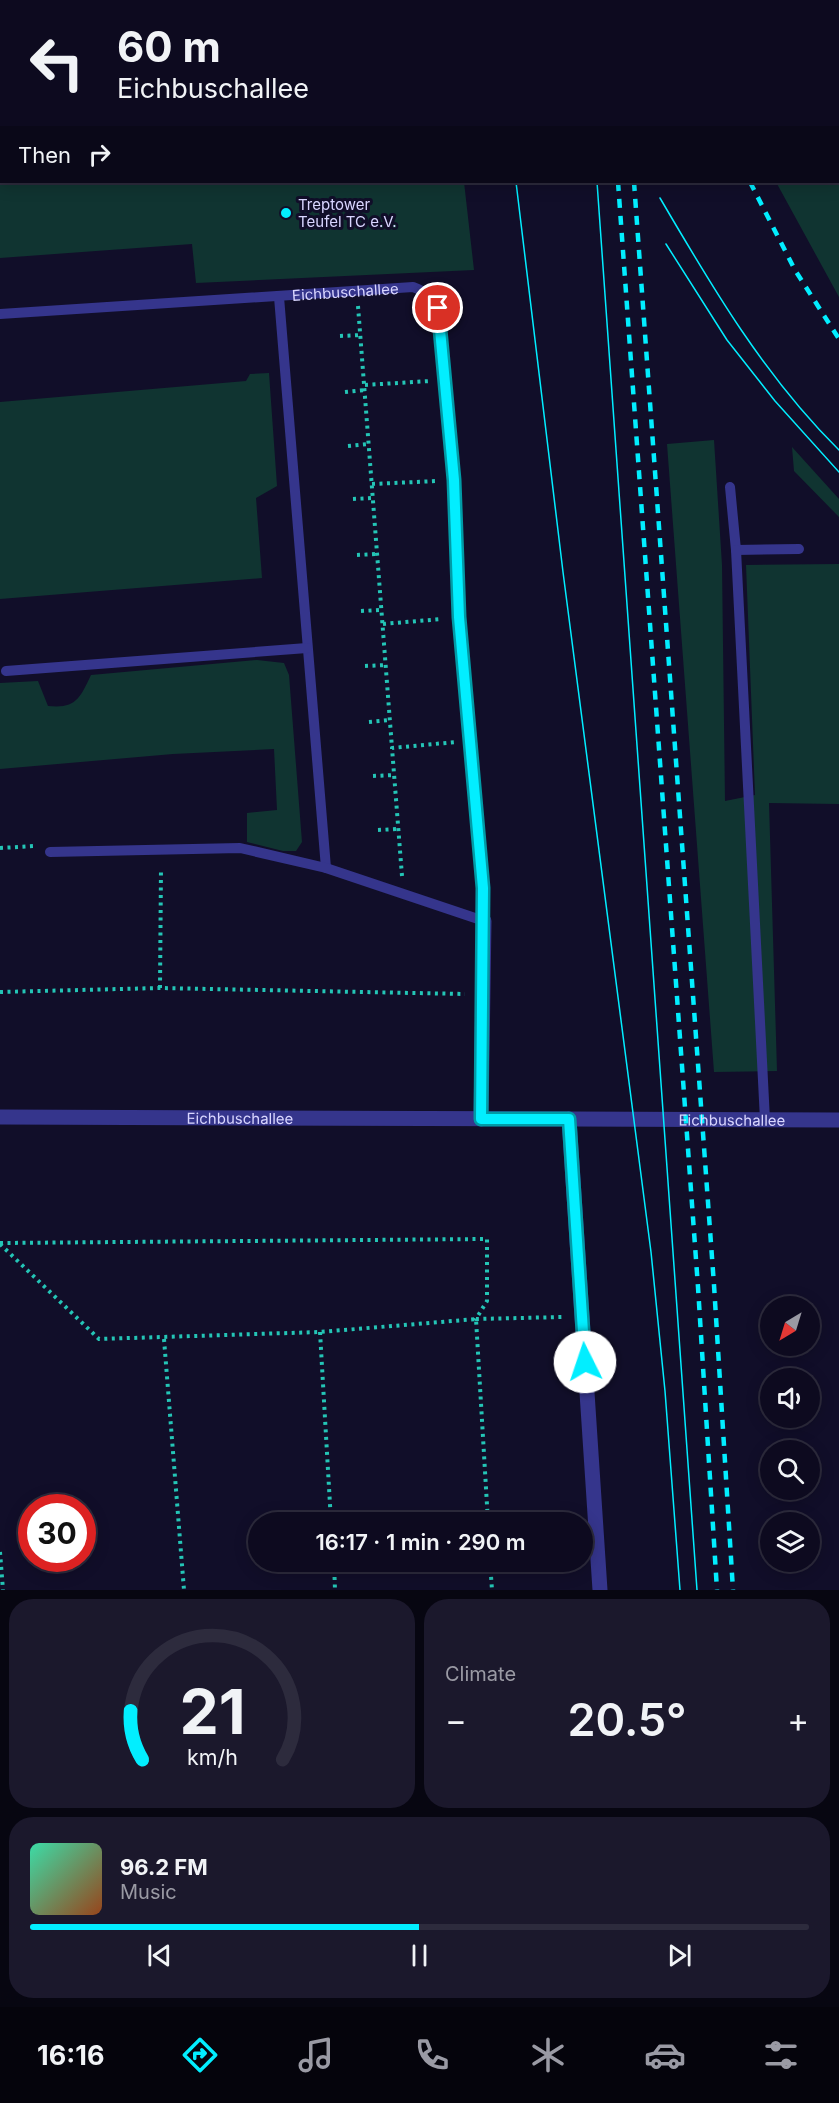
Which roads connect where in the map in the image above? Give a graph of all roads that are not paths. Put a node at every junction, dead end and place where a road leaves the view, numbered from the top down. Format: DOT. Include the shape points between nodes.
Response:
graph roads {
  1 [pos="279,297"];
  2 [pos="0,314"];
  3 [pos="730,487"];
  4 [pos="799,549"];
  5 [pos="736,550"];
  6 [pos="307,648"];
  7 [pos="6,671"];
  8 [pos="50,852"];
  9 [pos="326,868"];
  10 [pos="484,921"];
  11 [pos="0,1117"];
  12 [pos="481,1119"];
  13 [pos="569,1119"];
  14 [pos="765,1120"];
  15 [pos="839,1120"];
  16 [pos="600,1590"];
  1 -- 2 [label="lane, Eichbuschallee"];
  1 -- 6 [label="lane, Eichbuschallee"];
  1 -- 10 [label="lane, Eichbuschallee" via="413,287 426,292 438,308 454,480 459,617"];
  3 -- 5 [label="lane"];
  4 -- 5 [label="lane"];
  5 -- 14 [label="lane"];
  6 -- 7 [label="lane"];
  6 -- 9 [label="lane, Eichbuschallee"];
  8 -- 9 [label="lane" via="240,848"];
  9 -- 10 [label="lane"];
  10 -- 12 [label="street, Eichbuschallee"];
  11 -- 12 [label="street, Eichbuschallee"];
  12 -- 13 [label="street, Eichbuschallee"];
  13 -- 14 [label="street, Eichbuschallee"];
  13 -- 16 [label="street"];
  14 -- 15 [label="street, Eichbuschallee"];
}
